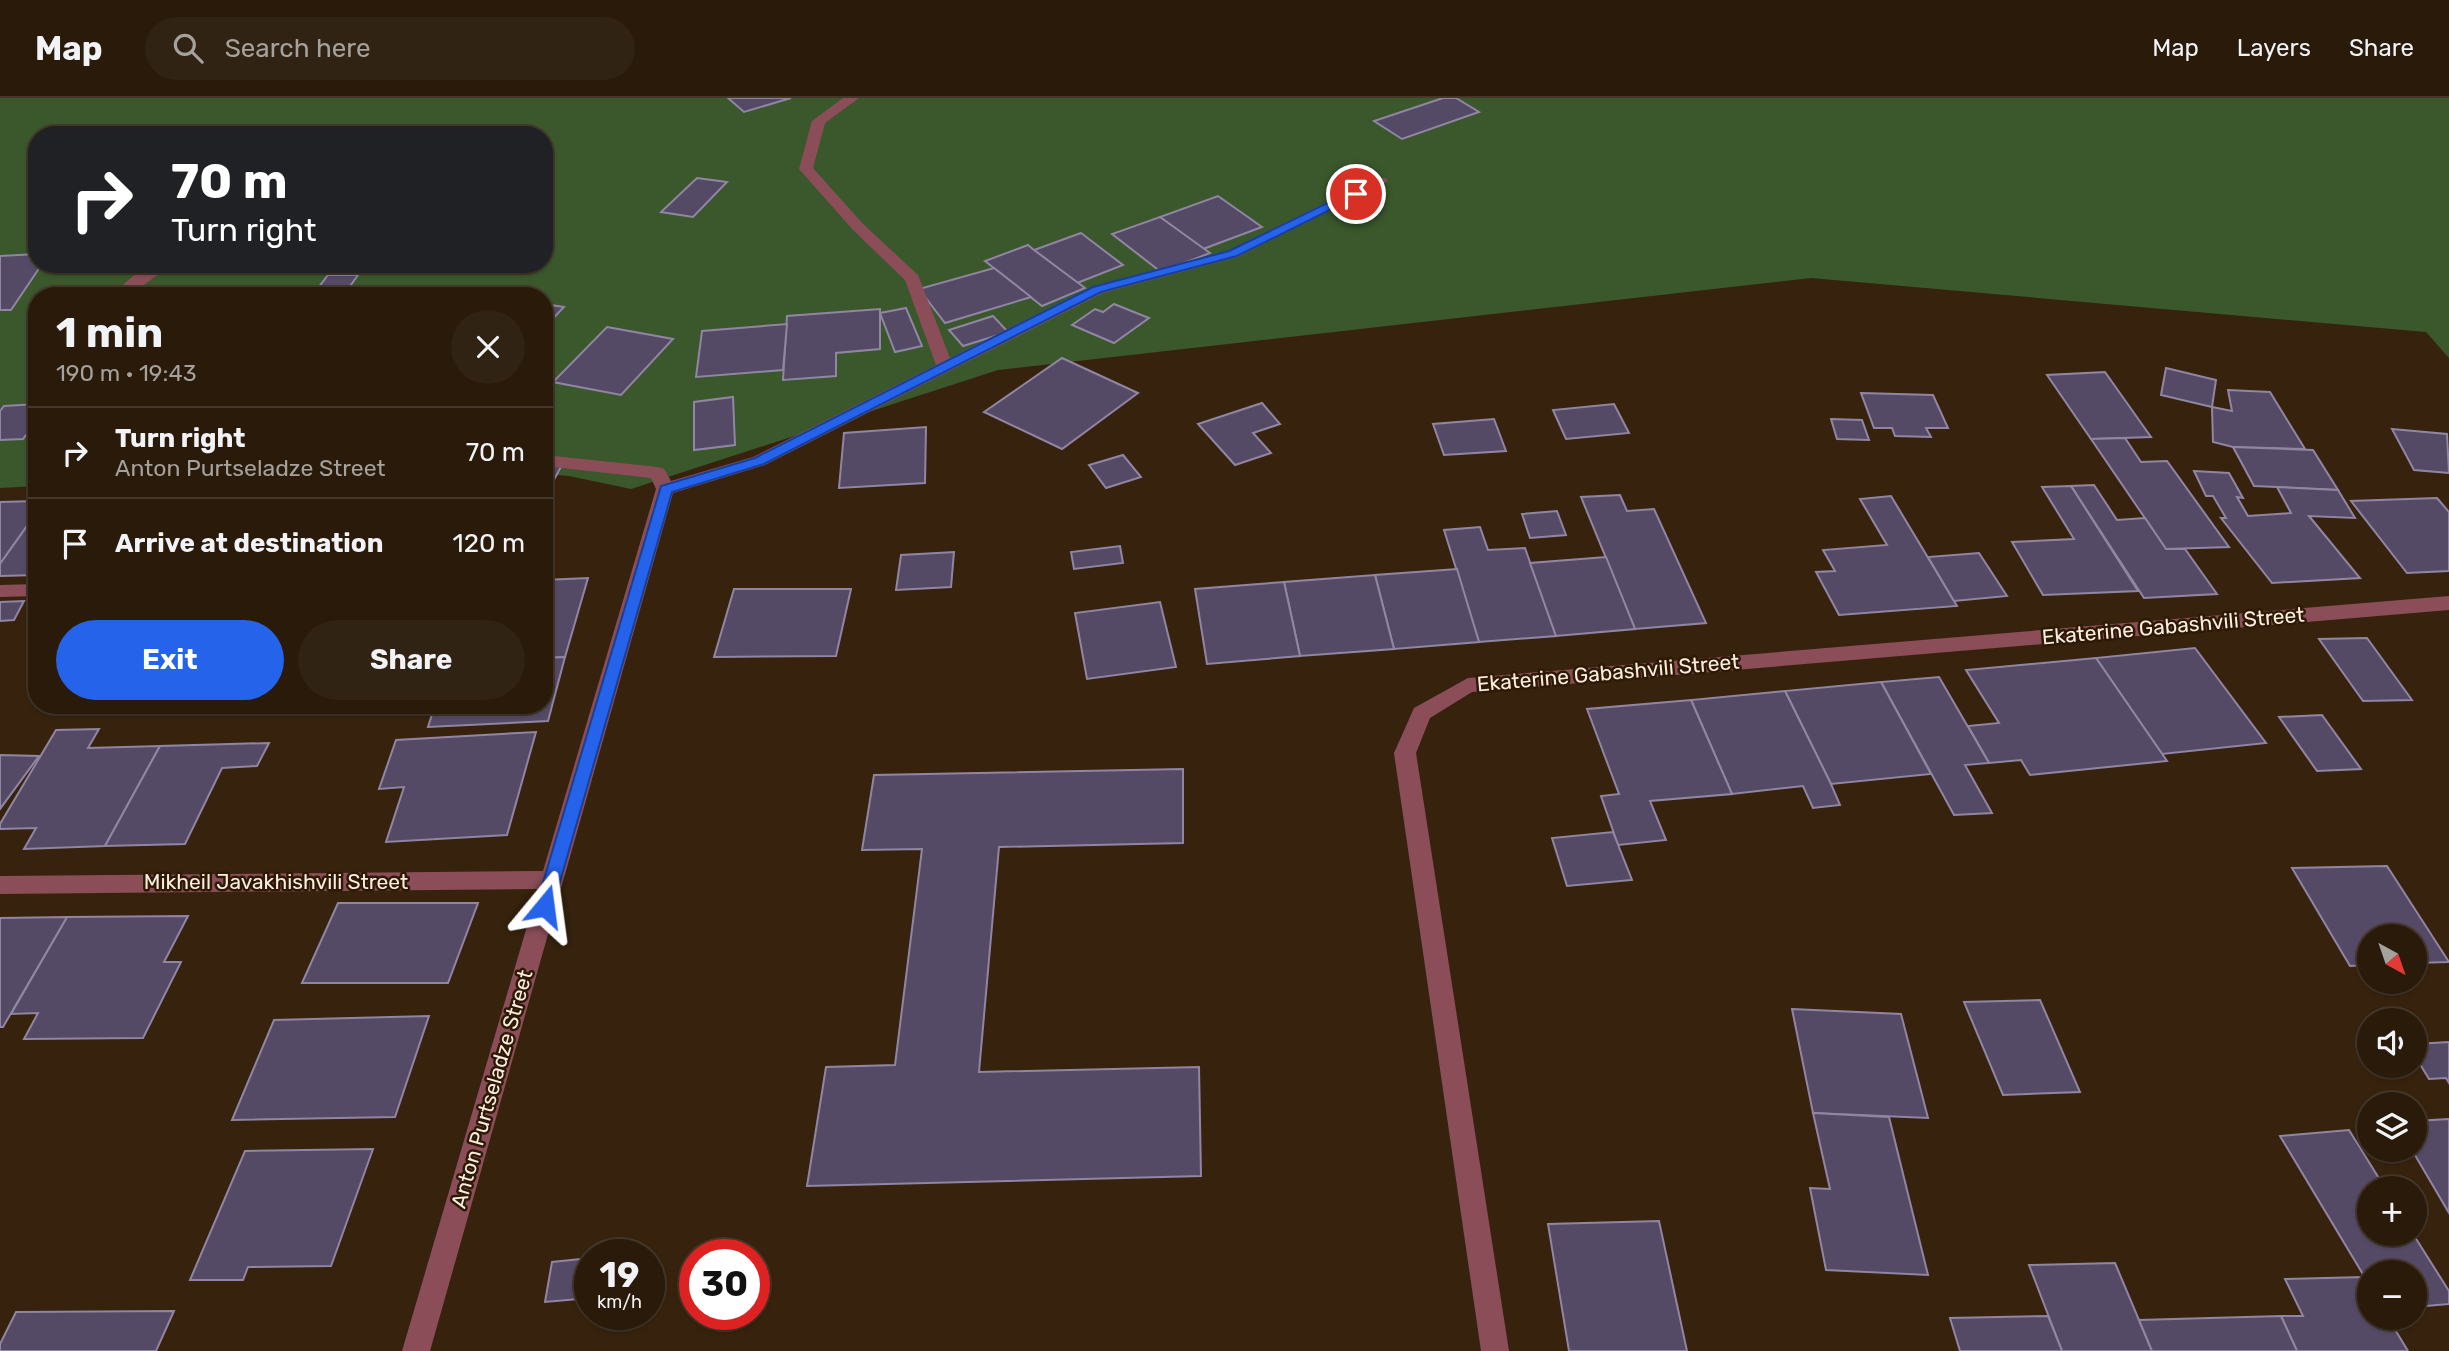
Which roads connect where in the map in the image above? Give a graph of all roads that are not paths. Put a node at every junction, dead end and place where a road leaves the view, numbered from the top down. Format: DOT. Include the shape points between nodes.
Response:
graph roads {
  1 [pos="852,98"];
  2 [pos="1381,181"];
  3 [pos="147,273"];
  4 [pos="129,287"];
  5 [pos="945,367"];
  6 [pos="553,461"];
  7 [pos="666,489"];
  8 [pos="28,590"];
  9 [pos="0,591"];
  10 [pos="2449,603"];
  11 [pos="552,880"];
  12 [pos="0,885"];
  13 [pos="416,1351"];
  14 [pos="1495,1351"];
  1 -- 5 [label="street" via="819,121 806,169 912,278"];
  2 -- 5 [label="street" via="1233,254 1097,289"];
  3 -- 4 [label="street"];
  5 -- 7 [label="street" via="760,461"];
  6 -- 7 [label="street" via="658,473"];
  7 -- 11 [label="street, Anton Purtseladze Street"];
  8 -- 9 [label="street"];
  10 -- 14 [label="street, Ekaterine Gabashvili Street" via="1468,685 1421,713 1405,753"];
  11 -- 12 [label="street, Mikheil Javakhishvili Street"];
  11 -- 13 [label="street, Anton Purtseladze Street"];
}
